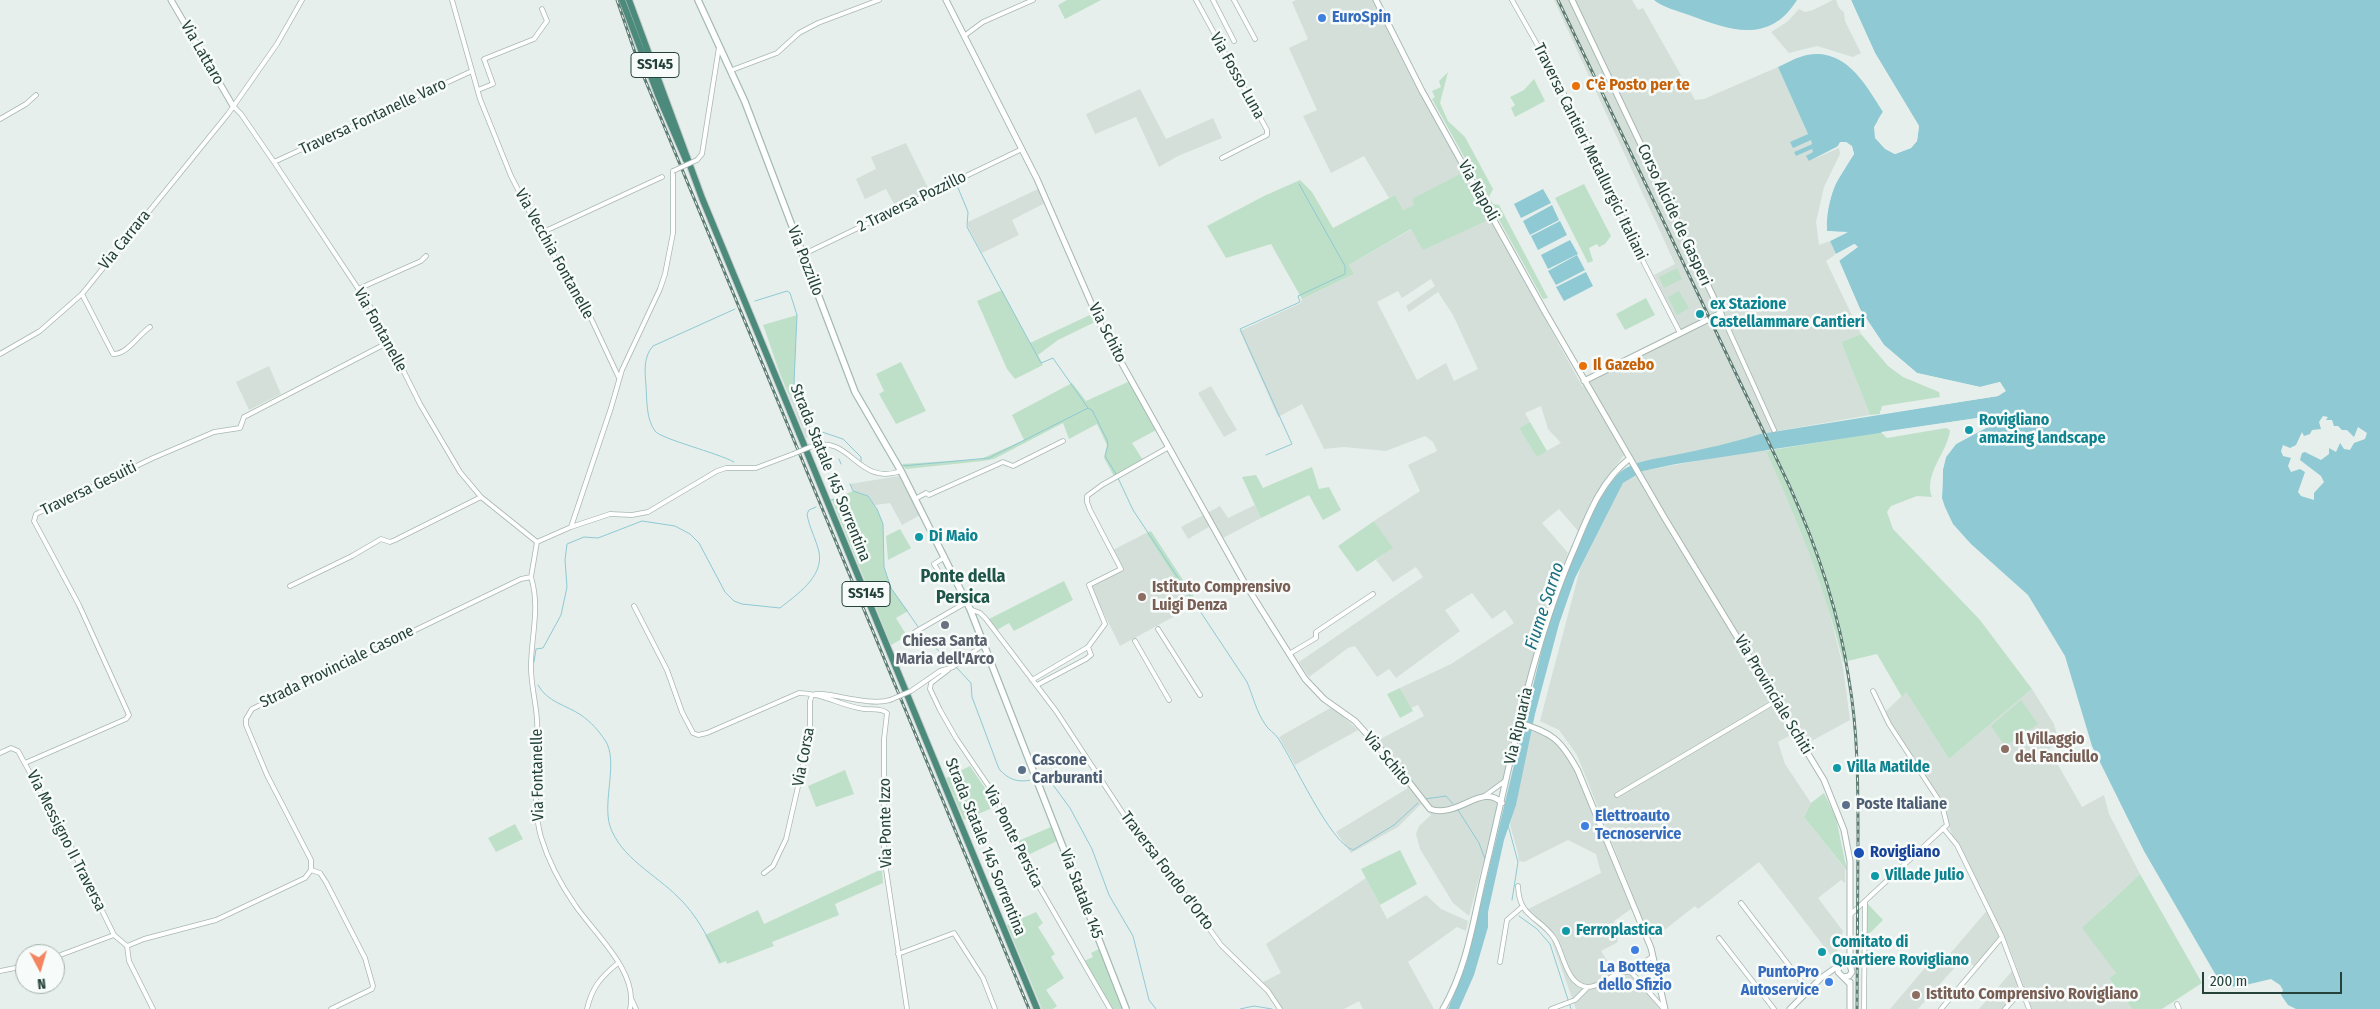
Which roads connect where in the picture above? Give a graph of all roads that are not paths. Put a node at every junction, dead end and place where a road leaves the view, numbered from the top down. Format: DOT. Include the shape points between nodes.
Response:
graph roads {
  1 [pos="172,0"];
  2 [pos="302,0"];
  3 [pos="452,0"];
  4 [pos="622,0"];
  5 [pos="629,0"];
  6 [pos="698,0"];
  7 [pos="879,0"];
  8 [pos="946,0"];
  9 [pos="1033,0"];
  10 [pos="1196,0"];
  11 [pos="1212,0"];
  12 [pos="1234,0"];
  13 [pos="1376,0"];
  14 [pos="1512,0"];
  15 [pos="1572,0"];
  16 [pos="542,9"];
  17 [pos="964,36"];
  18 [pos="1255,39"];
  19 [pos="1234,41"];
  20 [pos="719,45"];
  21 [pos="732,70"];
  22 [pos="472,71"];
  23 [pos="478,90"];
  24 [pos="36,95"];
  25 [pos="233,106"];
  26 [pos="0,119"];
  27 [pos="1022,149"];
  28 [pos="1222,158"];
  29 [pos="274,162"];
  30 [pos="662,177"];
  31 [pos="696,179"];
  32 [pos="540,233"];
  33 [pos="802,255"];
  34 [pos="426,256"];
  35 [pos="358,289"];
  36 [pos="82,294"];
  37 [pos="1721,313"];
  38 [pos="150,327"];
  39 [pos="1680,332"];
  40 [pos="389,342"];
  41 [pos="0,354"];
  42 [pos="619,378"];
  43 [pos="1584,381"];
  44 [pos="1774,430"];
  45 [pos="1063,441"];
  46 [pos="1169,447"];
  47 [pos="1630,458"];
  48 [pos="901,471"];
  49 [pos="481,497"];
  50 [pos="915,499"];
  51 [pos="571,527"];
  52 [pos="537,542"];
  53 [pos="946,557"];
  54 [pos="939,572"];
  55 [pos="531,577"];
  56 [pos="290,586"];
  57 [pos="1373,594"];
  58 [pos="967,602"];
  59 [pos="634,606"];
  60 [pos="970,609"];
  61 [pos="1158,629"];
  62 [pos="915,632"];
  63 [pos="1135,641"];
  64 [pos="984,644"];
  65 [pos="1088,648"];
  66 [pos="1289,654"];
  67 [pos="948,670"];
  68 [pos="1032,680"];
  69 [pos="1037,686"];
  70 [pos="1873,691"];
  71 [pos="814,693"];
  72 [pos="1200,695"];
  73 [pos="1169,700"];
  74 [pos="1777,700"];
  75 [pos="1518,722"];
  76 [pos="0,753"];
  77 [pos="25,763"];
  78 [pos="1507,778"];
  79 [pos="1616,795"];
  80 [pos="1483,797"];
  81 [pos="1502,803"];
  82 [pos="1943,828"];
  83 [pos="311,870"];
  84 [pos="764,873"];
  85 [pos="1518,886"];
  86 [pos="1865,901"];
  87 [pos="1741,903"];
  88 [pos="1522,907"];
  89 [pos="1851,914"];
  90 [pos="114,935"];
  91 [pos="2002,937"];
  92 [pos="1718,938"];
  93 [pos="127,946"];
  94 [pos="1850,953"];
  95 [pos="65,954"];
  96 [pos="898,954"];
  97 [pos="1653,956"];
  98 [pos="1500,962"];
  99 [pos="1844,962"];
  100 [pos="618,963"];
  101 [pos="1850,965"];
  102 [pos="1838,966"];
  103 [pos="15,968"];
  104 [pos="0,971"];
  105 [pos="1632,972"];
  106 [pos="1828,973"];
  107 [pos="1850,974"];
  108 [pos="1841,976"];
  109 [pos="1850,984"];
  110 [pos="1588,986"];
  111 [pos="2023,989"];
  112 [pos="1808,990"];
  113 [pos="632,1000"];
  114 [pos="2177,1004"];
  115 [pos="153,1009"];
  116 [pos="331,1009"];
  117 [pos="587,1009"];
  118 [pos="630,1009"];
  119 [pos="636,1009"];
  120 [pos="907,1009"];
  121 [pos="995,1009"];
  122 [pos="1037,1009"];
  123 [pos="1110,1009"];
  124 [pos="1126,1009"];
  125 [pos="1280,1009"];
  126 [pos="1443,1009"];
  127 [pos="1551,1009"];
  128 [pos="1664,1009"];
  129 [pos="1774,1009"];
  130 [pos="1790,1009"];
  131 [pos="1850,1009"];
  132 [pos="1864,1009"];
  133 [pos="1941,1009"];
  134 [pos="2005,1009"];
  135 [pos="2029,1009"];
  136 [pos="2179,1009"];
  1 -- 25 [label="street, Via Lattaro"];
  2 -- 25 [label="street, Via Carrara" via="277,44"];
  3 -- 22 [label="street, Via Vecchia Fontanelle"];
  4 -- 31 [label="highway" via="664,112"];
  5 -- 31 [label="highway, Strada Statale 145 Sorrentina / SS145"];
  6 -- 20 [label="main road, Via Pozzillo"];
  7 -- 21 [label="street" via="818,22 799,33 777,53"];
  8 -- 17 [label="street, Via Schito"];
  9 -- 17 [label="street" via="983,22"];
  10 -- 28 [label="street, Via Fosso Luna" via="1267,130 1267,135"];
  11 -- 19 [label="street"];
  12 -- 18 [label="street"];
  13 -- 43 [label="street, Via Napoli" via="1422,91"];
  14 -- 39 [label="street, Traversa Cantieri Metallurgici Italiani" via="1559,83"];
  15 -- 37 [label="street, Corso Alcide de Gasperi"];
  16 -- 23 [label="street" via="547,21 536,38 484,58 493,84"];
  17 -- 27 [label="street, Via Schito"];
  20 -- 21 [label="main road, Via Pozzillo"];
  20 -- 42 [label="street, bridge" via="702,154 697,160 673,171 673,233 665,274"];
  21 -- 33 [label="main road, Via Pozzillo"];
  22 -- 23 [label="street, Via Vecchia Fontanelle"];
  22 -- 29 [label="street, Traversa Fontanelle Varo"];
  23 -- 32 [label="street, Via Vecchia Fontanelle" via="511,176"];
  24 -- 26 [label="street"];
  25 -- 29 [label="street, Via Fontanelle"];
  25 -- 36 [label="street, Via Carrara"];
  27 -- 33 [label="street, 2 Traversa Pozzillo"];
  27 -- 46 [label="street, Via Schito" via="1102,328"];
  29 -- 35 [label="street, Via Fontanelle"];
  30 -- 32 [label="street"];
  31 -- 122 [label="highway, Strada Statale 145 Sorrentina / SS145"];
  32 -- 42 [label="street, Via Vecchia Fontanelle" via="581,297"];
  33 -- 48 [label="main road, Via Pozzillo" via="855,392"];
  34 -- 35 [label="street"];
  35 -- 40 [label="street, Via Fontanelle"];
  36 -- 38 [label="street" via="113,354 128,348"];
  36 -- 41 [label="street, Via Carrara" via="40,331"];
  37 -- 39 [label="street"];
  37 -- 44 [label="street, Corso Alcide de Gasperi"];
  39 -- 43 [label="street"];
  40 -- 49 [label="street, Via Fontanelle" via="420,404 460,472"];
  40 -- 77 [label="street, Traversa Gesuiti" via="248,415 240,428 214,432 36,514 34,521 80,605 129,715"];
  42 -- 51 [label="street"];
  43 -- 47 [label="street, Via Napoli"];
  45 -- 50 [label="street" via="1012,466 1004,462"];
  46 -- 65 [label="street" via="1087,496 1090,510 1121,569 1089,585 1106,624"];
  46 -- 66 [label="street, Via Schito" via="1244,582"];
  47 -- 74 [label="street, Via Provinciale Schiti"];
  47 -- 75 [label="street, Via Ripuaria" via="1613,472 1599,493 1562,575"];
  48 -- 50 [label="main road, Via Pozzillo"];
  48 -- 51 [label="street, bridge" via="881,474 858,464 840,448 822,444 756,468 717,471 640,514 610,514"];
  49 -- 52 [label="street, Via Fontanelle"];
  49 -- 56 [label="street" via="395,540 381,540"];
  50 -- 53 [label="main road, Via Pozzillo"];
  51 -- 52 [label="street"];
  52 -- 55 [label="street"];
  53 -- 54 [label="street" via="934,564"];
  53 -- 58 [label="main road, Via Pozzillo"];
  55 -- 83 [label="street, Strada Provinciale Casone" via="257,706 248,714 248,731 311,860"];
  55 -- 100 [label="street, Via Fontanelle" via="537,603 531,666 537,721 541,836 575,906 610,948"];
  57 -- 66 [label="street" via="1316,632 1316,638"];
  58 -- 60 [label="main road, Via Pozzillo"];
  58 -- 62 [label="street"];
  59 -- 71 [label="street" via="667,670 693,733 707,733 799,694"];
  60 -- 64 [label="main road, Via Statale 145"];
  60 -- 68 [label="street, Traversa Fondo d'Orto" via="986,619"];
  61 -- 72 [label="street"];
  63 -- 73 [label="street"];
  64 -- 67 [label="street"];
  64 -- 124 [label="main road, Via Statale 145"];
  65 -- 68 [label="street"];
  65 -- 69 [label="street" via="1091,655 1086,659"];
  66 -- 80 [label="street, Via Schito" via="1305,679 1324,699 1355,721 1430,809 1451,810"];
  67 -- 71 [label="street, bridge" via="940,671 911,691 890,700 865,702"];
  67 -- 123 [label="street, Via Ponte Persica" via="932,683 931,692 956,738 994,794 1033,876"];
  68 -- 69 [label="street, Traversa Fondo d'Orto"];
  69 -- 125 [label="street, Traversa Fondo d'Orto" via="1149,853 1172,877 1221,945 1268,991"];
  70 -- 82 [label="street" via="1893,731 1942,806 1947,822"];
  71 -- 84 [label="street, Via Corsa" via="810,701 810,734 786,839 773,866"];
  71 -- 96 [label="street, Via Ponte Izzo" via="853,707 887,713 883,833"];
  74 -- 79 [label="street"];
  74 -- 89 [label="street, Via Provinciale Schiti" via="1824,780 1838,813 1850,861"];
  75 -- 78 [label="street, Via Ripuaria"];
  75 -- 97 [label="street" via="1555,738 1578,771"];
  76 -- 77 [label="street, Via Messigno II Traversa" via="15,748"];
  77 -- 90 [label="street, Via Messigno II Traversa"];
  78 -- 80 [label="street"];
  78 -- 81 [label="street, Via Ripuaria"];
  80 -- 81 [label="street" via="1493,796"];
  81 -- 126 [label="street, Via Ripuaria" via="1463,966"];
  82 -- 86 [label="street"];
  82 -- 91 [label="street" via="1956,845"];
  83 -- 93 [label="street" via="305,878 216,920"];
  83 -- 116 [label="street" via="320,873 326,882 364,958 373,986"];
  85 -- 88 [label="street"];
  86 -- 89 [label="street"];
  86 -- 132 [label="street"];
  87 -- 112 [label="street"];
  88 -- 98 [label="street" via="1507,920"];
  88 -- 110 [label="street" via="1553,937 1572,976"];
  89 -- 94 [label="street, Via Provinciale Schiti"];
  90 -- 93 [label="street, Via Messigno II Traversa"];
  90 -- 95 [label="street"];
  91 -- 111 [label="street"];
  91 -- 133 [label="street"];
  92 -- 129 [label="street"];
  93 -- 115 [label="street" via="129,961"];
  94 -- 99 [label="street"];
  94 -- 101 [label="street, Via Provinciale Schiti"];
  96 -- 120 [label="street, Via Ponte Izzo"];
  96 -- 121 [label="street" via="954,933 983,978"];
  97 -- 105 [label="street"];
  97 -- 128 [label="street"];
  99 -- 101 [label="street"];
  99 -- 102 [label="street"];
  100 -- 113 [label="street, Via Fontanelle"];
  100 -- 117 [label="street" via="594,986"];
  101 -- 107 [label="street, Via Provinciale Schiti"];
  102 -- 106 [label="street"];
  102 -- 108 [label="street"];
  103 -- 104 [label="street"];
  105 -- 110 [label="street" via="1622,972"];
  105 -- 128 [label="street"];
  106 -- 108 [label="street"];
  106 -- 112 [label="street"];
  107 -- 108 [label="street"];
  107 -- 109 [label="street, Via Provinciale Schiti"];
  108 -- 109 [label="street"];
  109 -- 131 [label="street, Via Provinciale Schiti"];
  110 -- 127 [label="street" via="1572,1002"];
  111 -- 134 [label="street"];
  111 -- 135 [label="street"];
  112 -- 130 [label="street"];
  113 -- 118 [label="street"];
  113 -- 119 [label="street, Via Fontanelle"];
  114 -- 136 [label="street"];
}
